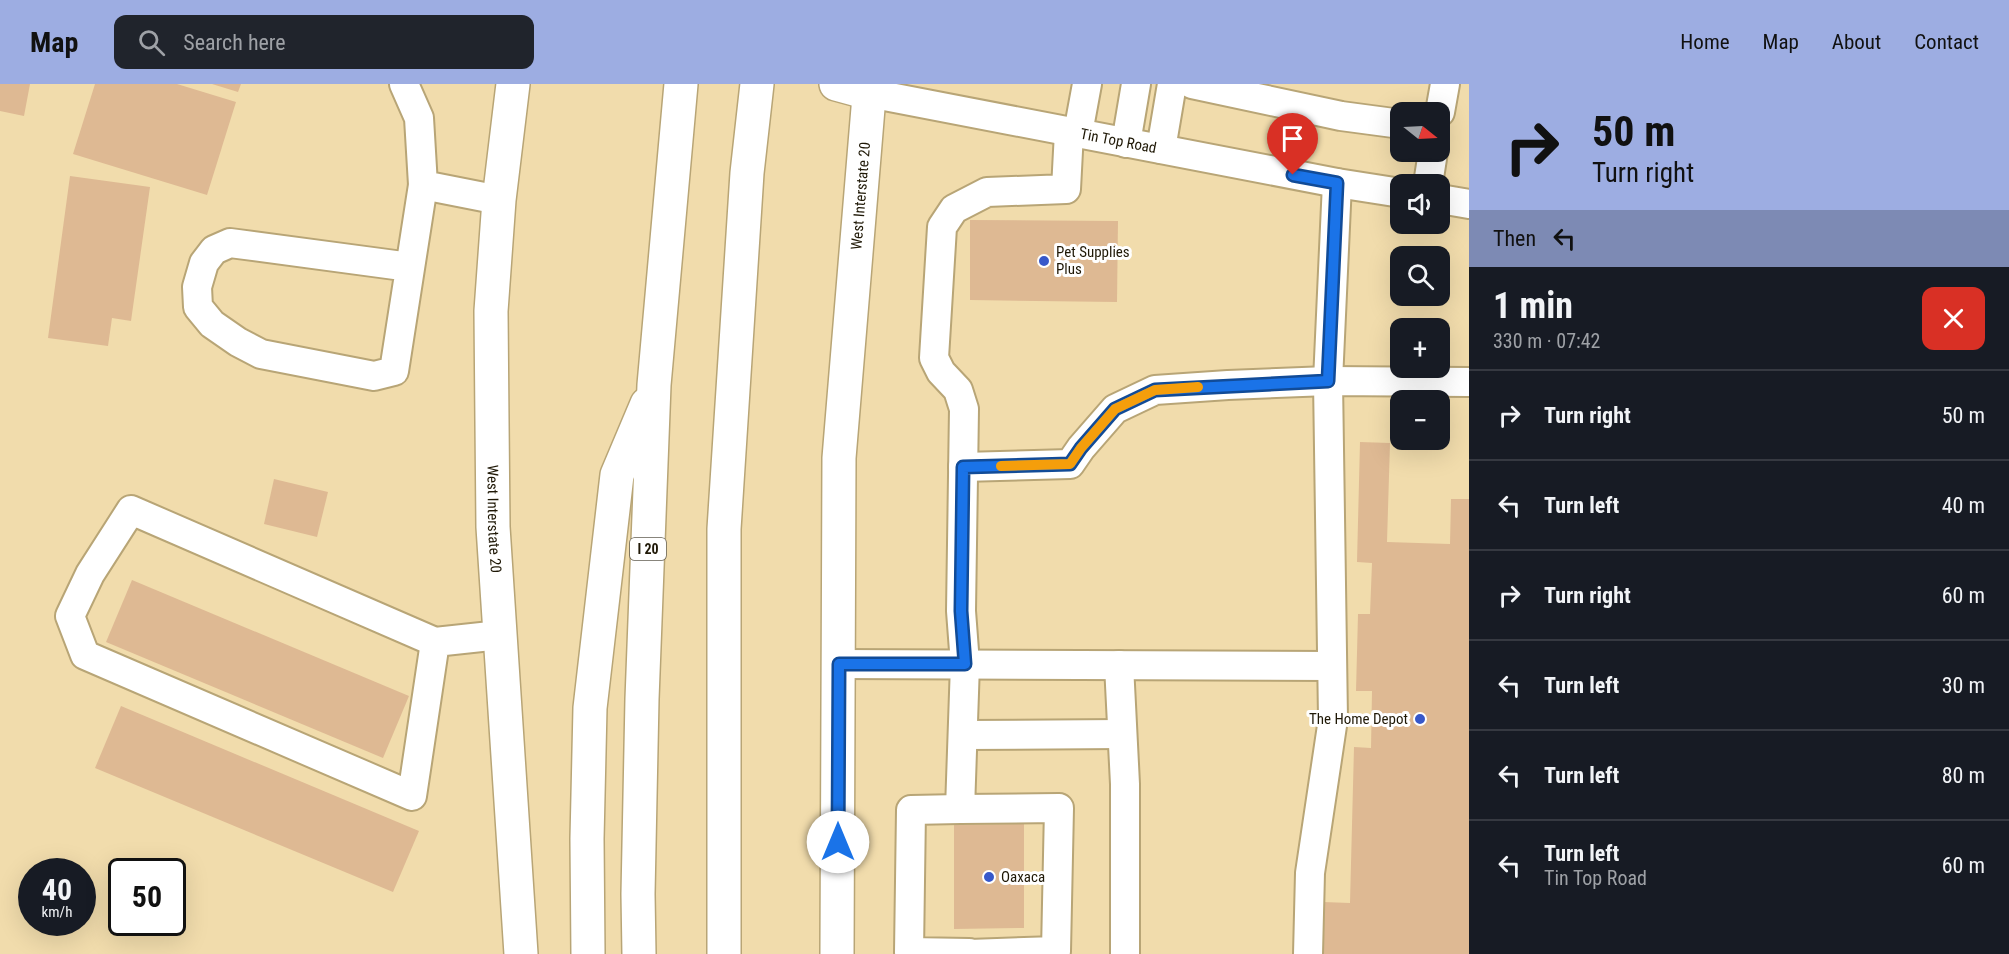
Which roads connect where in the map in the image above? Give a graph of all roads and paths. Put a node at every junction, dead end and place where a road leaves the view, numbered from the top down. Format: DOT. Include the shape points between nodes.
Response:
graph roads {
  1 [pos="405,84"];
  2 [pos="513,84"];
  3 [pos="681,84"];
  4 [pos="757,84"];
  5 [pos="836,84"];
  6 [pos="1086,84"];
  7 [pos="1136,84"];
  8 [pos="1172,84"];
  9 [pos="1192,84"];
  10 [pos="1444,84"];
  11 [pos="869,88"];
  12 [pos="1274,93"];
  13 [pos="1441,102"];
  14 [pos="1390,123"];
  15 [pos="1073,132"];
  16 [pos="1125,142"];
  17 [pos="1161,149"];
  18 [pos="1337,183"];
  19 [pos="423,185"];
  20 [pos="1390,191"];
  21 [pos="499,200"];
  22 [pos="1450,201"];
  23 [pos="1469,204"];
  24 [pos="410,267"];
  25 [pos="1328,381"];
  26 [pos="1469,382"];
  27 [pos="654,385"];
  28 [pos="963,467"];
  29 [pos="500,634"];
  30 [pos="435,642"];
  31 [pos="839,664"];
  32 [pos="965,664"];
  33 [pos="1119,665"];
  34 [pos="1331,666"];
  35 [pos="1122,734"];
  36 [pos="963,735"];
  37 [pos="960,809"];
  38 [pos="521,954"];
  39 [pos="588,954"];
  40 [pos="639,954"];
  41 [pos="724,954"];
  42 [pos="837,954"];
  43 [pos="969,954"];
  44 [pos="1125,954"];
  45 [pos="1308,954"];
  1 -- 19 [label="street" via="419,118"];
  2 -- 21 [label="main road, West Interstate 20"];
  3 -- 27 [label="main road, I 20"];
  4 -- 41 [label="main road" via="747,173 724,529"];
  5 -- 11 [label="main road, Tin Top Road"];
  6 -- 15 [label="street"];
  7 -- 16 [label="street"];
  8 -- 17 [label="street"];
  9 -- 12 [label="street"];
  10 -- 13 [label="street"];
  11 -- 15 [label="street, Tin Top Road"];
  11 -- 31 [label="main road, West Interstate 20" via="839,458"];
  12 -- 14 [label="street" via="1341,116"];
  15 -- 16 [label="street, Tin Top Road"];
  15 -- 28 [label="street" via="1066,189 987,192 954,209 942,227 934,358 958,390 964,409"];
  16 -- 17 [label="street, Tin Top Road"];
  17 -- 18 [label="street, Tin Top Road"];
  18 -- 20 [label="street, Tin Top Road"];
  18 -- 25 [label="street"];
  19 -- 21 [label="street"];
  19 -- 24 [label="street"];
  21 -- 29 [label="main road, West Interstate 20" via="491,366 493,527"];
  22 -- 23 [label="street"];
  24 -- 24 [label="street" via="394,371 374,376 261,354 220,330 198,307 197,287 204,263 214,250 230,243"];
  25 -- 26 [label="street"];
  25 -- 28 [label="street" via="1155,390 1115,409 1070,464"];
  25 -- 34 [label="street"];
  27 -- 39 [label="main road" via="616,475 590,708"];
  27 -- 40 [label="main road, I 20" via="642,699"];
  28 -- 32 [label="street" via="961,611"];
  29 -- 30 [label="street"];
  29 -- 38 [label="main road, West Interstate 20"];
  30 -- 30 [label="street" via="131,510 90,574 70,616 85,655 412,796"];
  31 -- 32 [label="street"];
  31 -- 42 [label="main road, West Interstate 20"];
  32 -- 33 [label="street"];
  32 -- 36 [label="street"];
  33 -- 34 [label="street"];
  33 -- 35 [label="street"];
  34 -- 45 [label="street" via="1333,719 1310,873"];
  35 -- 36 [label="street"];
  35 -- 44 [label="street"];
  36 -- 37 [label="street"];
  37 -- 43 [label="street" via="911,810 909,952"];
  37 -- 43 [label="street" via="1059,808 1056,951"];
}
